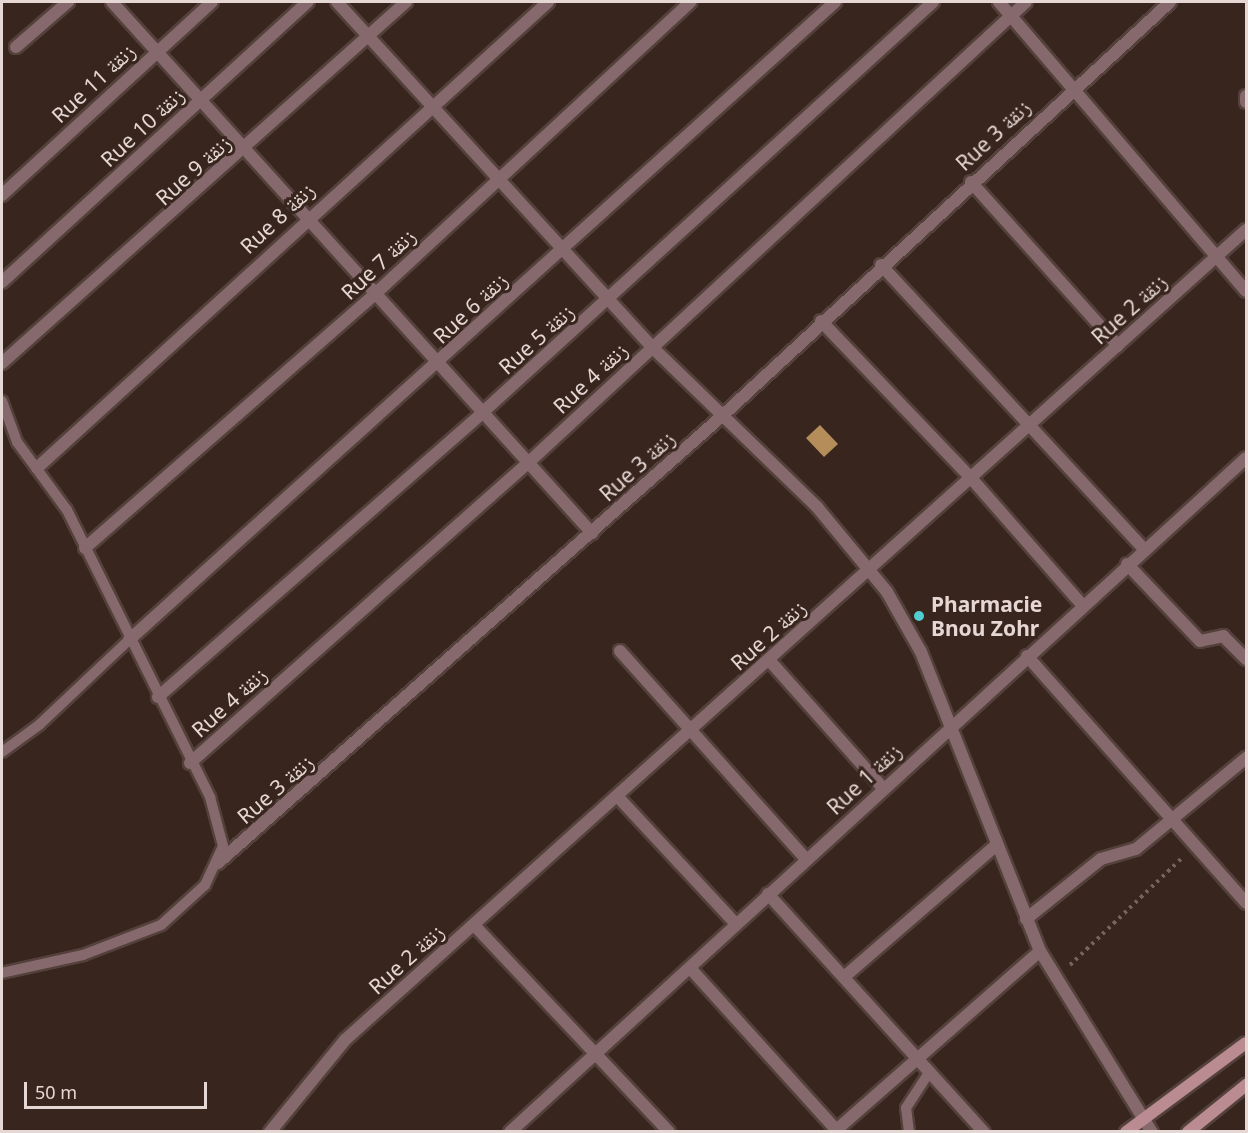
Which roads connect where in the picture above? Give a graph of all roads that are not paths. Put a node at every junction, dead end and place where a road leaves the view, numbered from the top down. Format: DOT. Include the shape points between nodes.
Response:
graph roads {
  1 [pos="68,2"];
  2 [pos="112,2"];
  3 [pos="213,2"];
  4 [pos="308,2"];
  5 [pos="337,2"];
  6 [pos="406,2"];
  7 [pos="548,2"];
  8 [pos="690,2"];
  9 [pos="835,2"];
  10 [pos="933,2"];
  11 [pos="999,2"];
  12 [pos="1026,2"];
  13 [pos="1170,2"];
  14 [pos="1011,15"];
  15 [pos="369,35"];
  16 [pos="16,47"];
  17 [pos="155,51"];
  18 [pos="1074,87"];
  19 [pos="1246,96"];
  20 [pos="200,101"];
  21 [pos="1246,102"];
  22 [pos="433,105"];
  23 [pos="245,150"];
  24 [pos="500,177"];
  25 [pos="971,182"];
  26 [pos="2,195"];
  27 [pos="308,216"];
  28 [pos="1246,230"];
  29 [pos="564,248"];
  30 [pos="1217,257"];
  31 [pos="881,265"];
  32 [pos="2,282"];
  33 [pos="1246,291"];
  34 [pos="375,294"];
  35 [pos="609,298"];
  36 [pos="821,321"];
  37 [pos="1118,346"];
  38 [pos="652,347"];
  39 [pos="2,363"];
  40 [pos="439,364"];
  41 [pos="2,401"];
  42 [pos="483,412"];
  43 [pos="722,416"];
  44 [pos="1030,425"];
  45 [pos="1246,458"];
  46 [pos="530,462"];
  47 [pos="37,468"];
  48 [pos="971,478"];
  49 [pos="592,533"];
  50 [pos="85,548"];
  51 [pos="1143,549"];
  52 [pos="1127,564"];
  53 [pos="869,569"];
  54 [pos="1082,605"];
  55 [pos="129,640"];
  56 [pos="620,651"];
  57 [pos="1027,656"];
  58 [pos="1246,659"];
  59 [pos="769,660"];
  60 [pos="158,697"];
  61 [pos="949,727"];
  62 [pos="689,733"];
  63 [pos="2,752"];
  64 [pos="1246,758"];
  65 [pos="190,763"];
  66 [pos="884,788"];
  67 [pos="618,797"];
  68 [pos="1173,820"];
  69 [pos="995,846"];
  70 [pos="806,859"];
  71 [pos="218,864"];
  72 [pos="768,894"];
  73 [pos="1246,903"];
  74 [pos="1026,919"];
  75 [pos="736,924"];
  76 [pos="474,925"];
  77 [pos="1040,951"];
  78 [pos="690,968"];
  79 [pos="2,973"];
  80 [pos="844,977"];
  81 [pos="1246,1043"];
  82 [pos="596,1053"];
  83 [pos="918,1058"];
  84 [pos="930,1071"];
  85 [pos="1246,1085"];
  86 [pos="1143,1118"];
  87 [pos="270,1131"];
  88 [pos="510,1131"];
  89 [pos="669,1131"];
  90 [pos="836,1131"];
  91 [pos="909,1131"];
  92 [pos="984,1131"];
  93 [pos="1126,1131"];
  94 [pos="1152,1131"];
  95 [pos="1188,1131"];
  1 -- 16 [label="street"];
  2 -- 17 [label="street"];
  3 -- 17 [label="street, Rue 11 زنقة"];
  4 -- 20 [label="street, Rue 10 زنقة"];
  5 -- 15 [label="street"];
  6 -- 15 [label="street, Rue 9 زنقة"];
  7 -- 22 [label="street, Rue 8 زنقة"];
  8 -- 24 [label="street, Rue 7 زنقة"];
  9 -- 29 [label="street, Rue 6 زنقة"];
  10 -- 35 [label="street, Rue 5 زنقة"];
  11 -- 14 [label="street"];
  12 -- 14 [label="street, Rue 4 زنقة"];
  13 -- 18 [label="street, Rue 3 زنقة"];
  14 -- 18 [label="street"];
  14 -- 38 [label="street, Rue 4 زنقة"];
  15 -- 22 [label="street"];
  15 -- 23 [label="street, Rue 9 زنقة"];
  17 -- 20 [label="street"];
  17 -- 26 [label="street, Rue 11 زنقة"];
  18 -- 25 [label="street, Rue 3 زنقة"];
  18 -- 30 [label="street"];
  19 -- 21 [label="street"];
  20 -- 23 [label="street"];
  20 -- 32 [label="street, Rue 10 زنقة"];
  22 -- 24 [label="street"];
  22 -- 27 [label="street, Rue 8 زنقة"];
  23 -- 27 [label="street"];
  23 -- 39 [label="street, Rue 9 زنقة"];
  24 -- 29 [label="street"];
  24 -- 34 [label="street, Rue 7 زنقة"];
  25 -- 31 [label="street, Rue 3 زنقة"];
  25 -- 37 [label="street"];
  27 -- 34 [label="street"];
  27 -- 47 [label="street, Rue 8 زنقة"];
  28 -- 30 [label="street, Rue 2 زنقة"];
  29 -- 35 [label="street"];
  29 -- 40 [label="street, Rue 6 زنقة"];
  30 -- 33 [label="street"];
  30 -- 37 [label="street, Rue 2 زنقة"];
  31 -- 36 [label="street, Rue 3 زنقة"];
  31 -- 44 [label="street"];
  34 -- 40 [label="street"];
  34 -- 50 [label="street, Rue 7 زنقة"];
  35 -- 38 [label="street"];
  35 -- 42 [label="street, Rue 5 زنقة"];
  36 -- 43 [label="street, Rue 3 زنقة"];
  36 -- 48 [label="street"];
  37 -- 44 [label="street, Rue 2 زنقة"];
  38 -- 43 [label="street"];
  38 -- 46 [label="street, Rue 4 زنقة"];
  40 -- 42 [label="street"];
  40 -- 55 [label="street, Rue 6 زنقة"];
  41 -- 47 [label="lane" via="17,442"];
  42 -- 46 [label="street"];
  42 -- 60 [label="street, Rue 5 زنقة"];
  43 -- 49 [label="street, Rue 3 زنقة"];
  43 -- 53 [label="street" via="817,507"];
  44 -- 48 [label="street, Rue 2 زنقة"];
  44 -- 51 [label="street"];
  45 -- 51 [label="street, Rue 1 زنقة"];
  46 -- 49 [label="street"];
  46 -- 65 [label="street, Rue 4 زنقة"];
  47 -- 50 [label="lane"];
  48 -- 53 [label="street, Rue 2 زنقة"];
  48 -- 54 [label="street"];
  49 -- 71 [label="street, Rue 3 زنقة"];
  50 -- 55 [label="lane"];
  51 -- 52 [label="street, Rue 1 زنقة"];
  52 -- 54 [label="street, Rue 1 زنقة"];
  52 -- 58 [label="street" via="1200,641 1223,636"];
  53 -- 59 [label="street, Rue 2 زنقة"];
  53 -- 61 [label="street" via="904,620"];
  54 -- 57 [label="street, Rue 1 زنقة"];
  55 -- 60 [label="lane"];
  55 -- 63 [label="lane" via="39,725"];
  56 -- 62 [label="street"];
  57 -- 61 [label="street, Rue 1 زنقة"];
  57 -- 68 [label="street"];
  59 -- 62 [label="street, Rue 2 زنقة"];
  59 -- 66 [label="street"];
  60 -- 65 [label="lane"];
  61 -- 66 [label="street, Rue 1 زنقة"];
  61 -- 69 [label="street"];
  62 -- 67 [label="street, Rue 2 زنقة"];
  62 -- 70 [label="street"];
  64 -- 68 [label="street"];
  65 -- 71 [label="lane" via="219,822 223,846"];
  66 -- 70 [label="street, Rue 1 زنقة"];
  67 -- 75 [label="street"];
  67 -- 76 [label="street, Rue 2 زنقة"];
  68 -- 73 [label="street"];
  68 -- 74 [label="street" via="1130,852 1101,859"];
  69 -- 74 [label="street"];
  69 -- 80 [label="street"];
  70 -- 72 [label="street, Rue 1 زنقة"];
  71 -- 79 [label="lane" via="205,885 161,925 83,955"];
  72 -- 75 [label="street, Rue 1 زنقة"];
  72 -- 80 [label="street"];
  74 -- 77 [label="street"];
  75 -- 78 [label="street, Rue 1 زنقة"];
  76 -- 82 [label="street"];
  76 -- 87 [label="street, Rue 2 زنقة" via="345,1040"];
  77 -- 83 [label="street"];
  77 -- 86 [label="street"];
  78 -- 82 [label="street, Rue 1 زنقة"];
  78 -- 90 [label="street"];
  80 -- 83 [label="street"];
  81 -- 86 [label="main road"];
  82 -- 88 [label="street, Rue 1 زنقة"];
  82 -- 89 [label="street"];
  83 -- 84 [label="street"];
  83 -- 90 [label="street"];
  84 -- 91 [label="lane" via="906,1108"];
  84 -- 92 [label="street"];
  85 -- 95 [label="main road"];
  86 -- 93 [label="main road"];
  86 -- 94 [label="street"];
}
